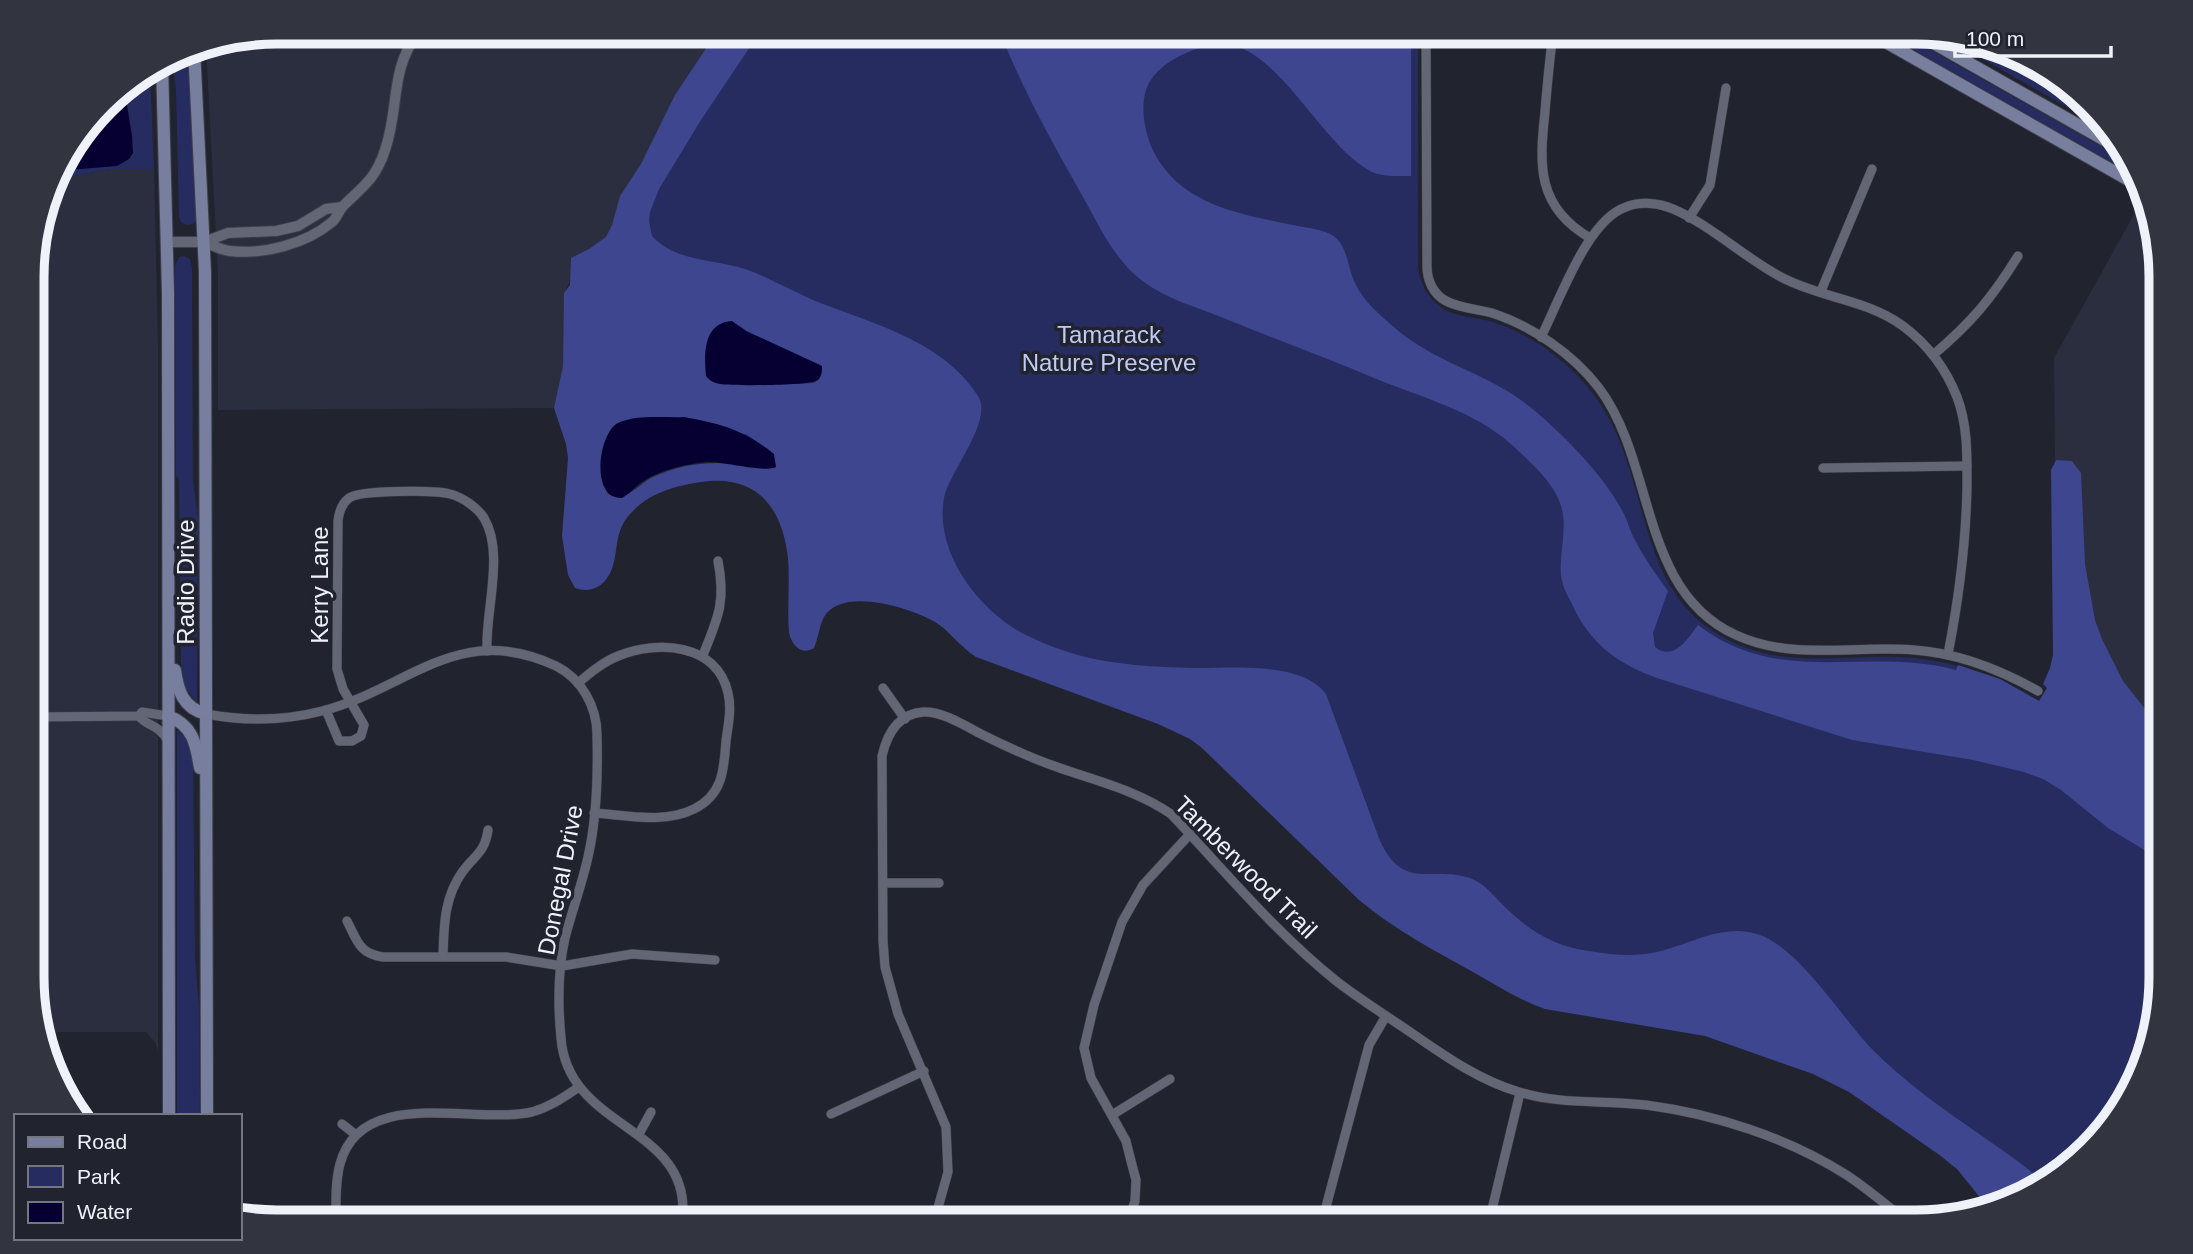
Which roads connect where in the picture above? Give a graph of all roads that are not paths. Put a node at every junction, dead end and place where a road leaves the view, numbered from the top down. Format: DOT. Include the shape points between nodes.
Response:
graph roads {
  1 [pos="411,44"];
  2 [pos="1426,44"];
  3 [pos="1552,44"];
  4 [pos="1889,44"];
  5 [pos="1938,45"];
  6 [pos="195,59"];
  7 [pos="162,74"];
  8 [pos="1726,88"];
  9 [pos="2103,138"];
  10 [pos="1872,169"];
  11 [pos="2127,179"];
  12 [pos="342,207"];
  13 [pos="1689,218"];
  14 [pos="1590,238"];
  15 [pos="204,242"];
  16 [pos="168,243"];
  17 [pos="2018,256"];
  18 [pos="1821,291"];
  19 [pos="1541,337"];
  20 [pos="1933,355"];
  21 [pos="1967,466"];
  22 [pos="1823,468"];
  23 [pos="718,561"];
  24 [pos="168,627"];
  25 [pos="486,651"];
  26 [pos="1948,654"];
  27 [pos="703,655"];
  28 [pos="578,683"];
  29 [pos="883,688"];
  30 [pos="2038,691"];
  31 [pos="350,702"];
  32 [pos="326,710"];
  33 [pos="206,714"];
  34 [pos="139,716"];
  35 [pos="168,716"];
  36 [pos="44,717"];
  37 [pos="905,719"];
  38 [pos="168,741"];
  39 [pos="206,803"];
  40 [pos="594,813"];
  41 [pos="488,830"];
  42 [pos="1190,834"];
  43 [pos="883,883"];
  44 [pos="939,883"];
  45 [pos="347,921"];
  46 [pos="443,956"];
  47 [pos="715,960"];
  48 [pos="562,966"];
  49 [pos="1386,1016"];
  50 [pos="924,1071"];
  51 [pos="1170,1079"];
  52 [pos="579,1087"];
  53 [pos="1520,1093"];
  54 [pos="651,1112"];
  55 [pos="169,1114"];
  56 [pos="207,1114"];
  57 [pos="831,1114"];
  58 [pos="1112,1115"];
  59 [pos="342,1125"];
  60 [pos="639,1134"];
  61 [pos="356,1135"];
  62 [pos="337,1210"];
  63 [pos="683,1210"];
  64 [pos="938,1210"];
  65 [pos="1132,1210"];
  66 [pos="1325,1210"];
  67 [pos="1492,1210"];
  68 [pos="1892,1210"];
  1 -- 12 [label="street" via="399,71 379,163 361,191"];
  2 -- 19 [label="street" via="1427,274 1447,302 1508,319"];
  3 -- 14 [label="street" via="1542,177 1563,218"];
  4 -- 11 [label="main road"];
  5 -- 9 [label="main road"];
  6 -- 15 [label="main road, Radio Drive"];
  7 -- 16 [label="main road, Radio Drive"];
  8 -- 13 [label="street" via="1710,184"];
  10 -- 18 [label="street"];
  12 -- 15 [label="street" via="326,209 290,228 228,233"];
  12 -- 15 [label="street" via="335,220 290,244 228,251"];
  13 -- 14 [label="street" via="1661,205 1638,204 1603,220"];
  13 -- 18 [label="street" via="1776,274"];
  14 -- 19 [label="street"];
  15 -- 16 [label="street"];
  15 -- 33 [label="main road, Radio Drive"];
  16 -- 24 [label="main road, Radio Drive"];
  17 -- 20 [label="street" via="1983,308"];
  18 -- 20 [label="street" via="1886,315"];
  19 -- 26 [label="street" via="1586,373 1609,403 1628,441 1665,562 1707,617 1736,635 1768,646"];
  20 -- 21 [label="street" via="1963,418"];
  21 -- 22 [label="street"];
  21 -- 26 [label="street" via="1965,549"];
  23 -- 27 [label="street" via="723,587 719,617"];
  24 -- 33 [label="main road" via="179,692 189,706"];
  24 -- 35 [label="main road, Radio Drive"];
  25 -- 28 [label="street, Donegal Drive" via="541,659"];
  25 -- 31 [label="street, Donegal Drive" via="435,661"];
  25 -- 31 [label="street, Kerry Lane" via="494,551 478,510 440,492 353,496 342,506 338,522 337,668"];
  26 -- 30 [label="street" via="1997,670"];
  27 -- 28 [label="street" via="670,648 634,651 615,657"];
  27 -- 40 [label="street" via="722,676 730,707 717,790 706,802 678,815"];
  28 -- 40 [label="street, Donegal Drive" via="595,715"];
  29 -- 37 [label="street"];
  31 -- 32 [label="street, Donegal Drive"];
  31 -- 32 [label="street" via="364,725 361,736 352,741 339,741"];
  32 -- 33 [label="street, Donegal Drive" via="290,718"];
  33 -- 39 [label="main road, Radio Drive"];
  34 -- 35 [label="street" via="142,712"];
  34 -- 36 [label="street"];
  34 -- 38 [label="street" via="158,727"];
  35 -- 38 [label="main road, Radio Drive"];
  35 -- 39 [label="main road" via="184,724 193,736"];
  37 -- 42 [label="street, Tamberwood Trail" via="920,712 947,718 1028,757 1133,792 1171,814"];
  37 -- 43 [label="street" via="889,734 882,756"];
  38 -- 55 [label="main road, Radio Drive"];
  39 -- 56 [label="main road, Radio Drive"];
  40 -- 48 [label="street, Donegal Drive"];
  41 -- 46 [label="street" via="486,844 448,899"];
  42 -- 49 [label="street, Tamberwood Trail" via="1306,955"];
  42 -- 58 [label="street" via="1143,885 1122,922 1094,1005 1084,1048 1090,1078"];
  43 -- 44 [label="street"];
  43 -- 50 [label="street" via="885,967 898,1014"];
  45 -- 46 [label="street" via="361,948 372,956"];
  46 -- 48 [label="street" via="506,957"];
  47 -- 48 [label="street" via="632,954"];
  48 -- 52 [label="street, Donegal Drive" via="562,1051"];
  49 -- 53 [label="street, Tamberwood Trail" via="1466,1068"];
  49 -- 66 [label="street" via="1369,1045"];
  50 -- 57 [label="street"];
  50 -- 64 [label="street" via="946,1127 949,1149"];
  51 -- 58 [label="street"];
  52 -- 60 [label="street, Donegal Drive" via="605,1114"];
  52 -- 61 [label="street" via="559,1101 521,1114 406,1114 374,1122"];
  53 -- 67 [label="street"];
  53 -- 68 [label="street, Tamberwood Trail" via="1672,1109 1745,1128 1823,1161"];
  54 -- 60 [label="street"];
  58 -- 65 [label="street" via="1126,1141 1136,1180"];
  59 -- 61 [label="street"];
  60 -- 63 [label="street, Donegal Drive" via="671,1168"];
  61 -- 62 [label="street" via="339,1166"];
}
